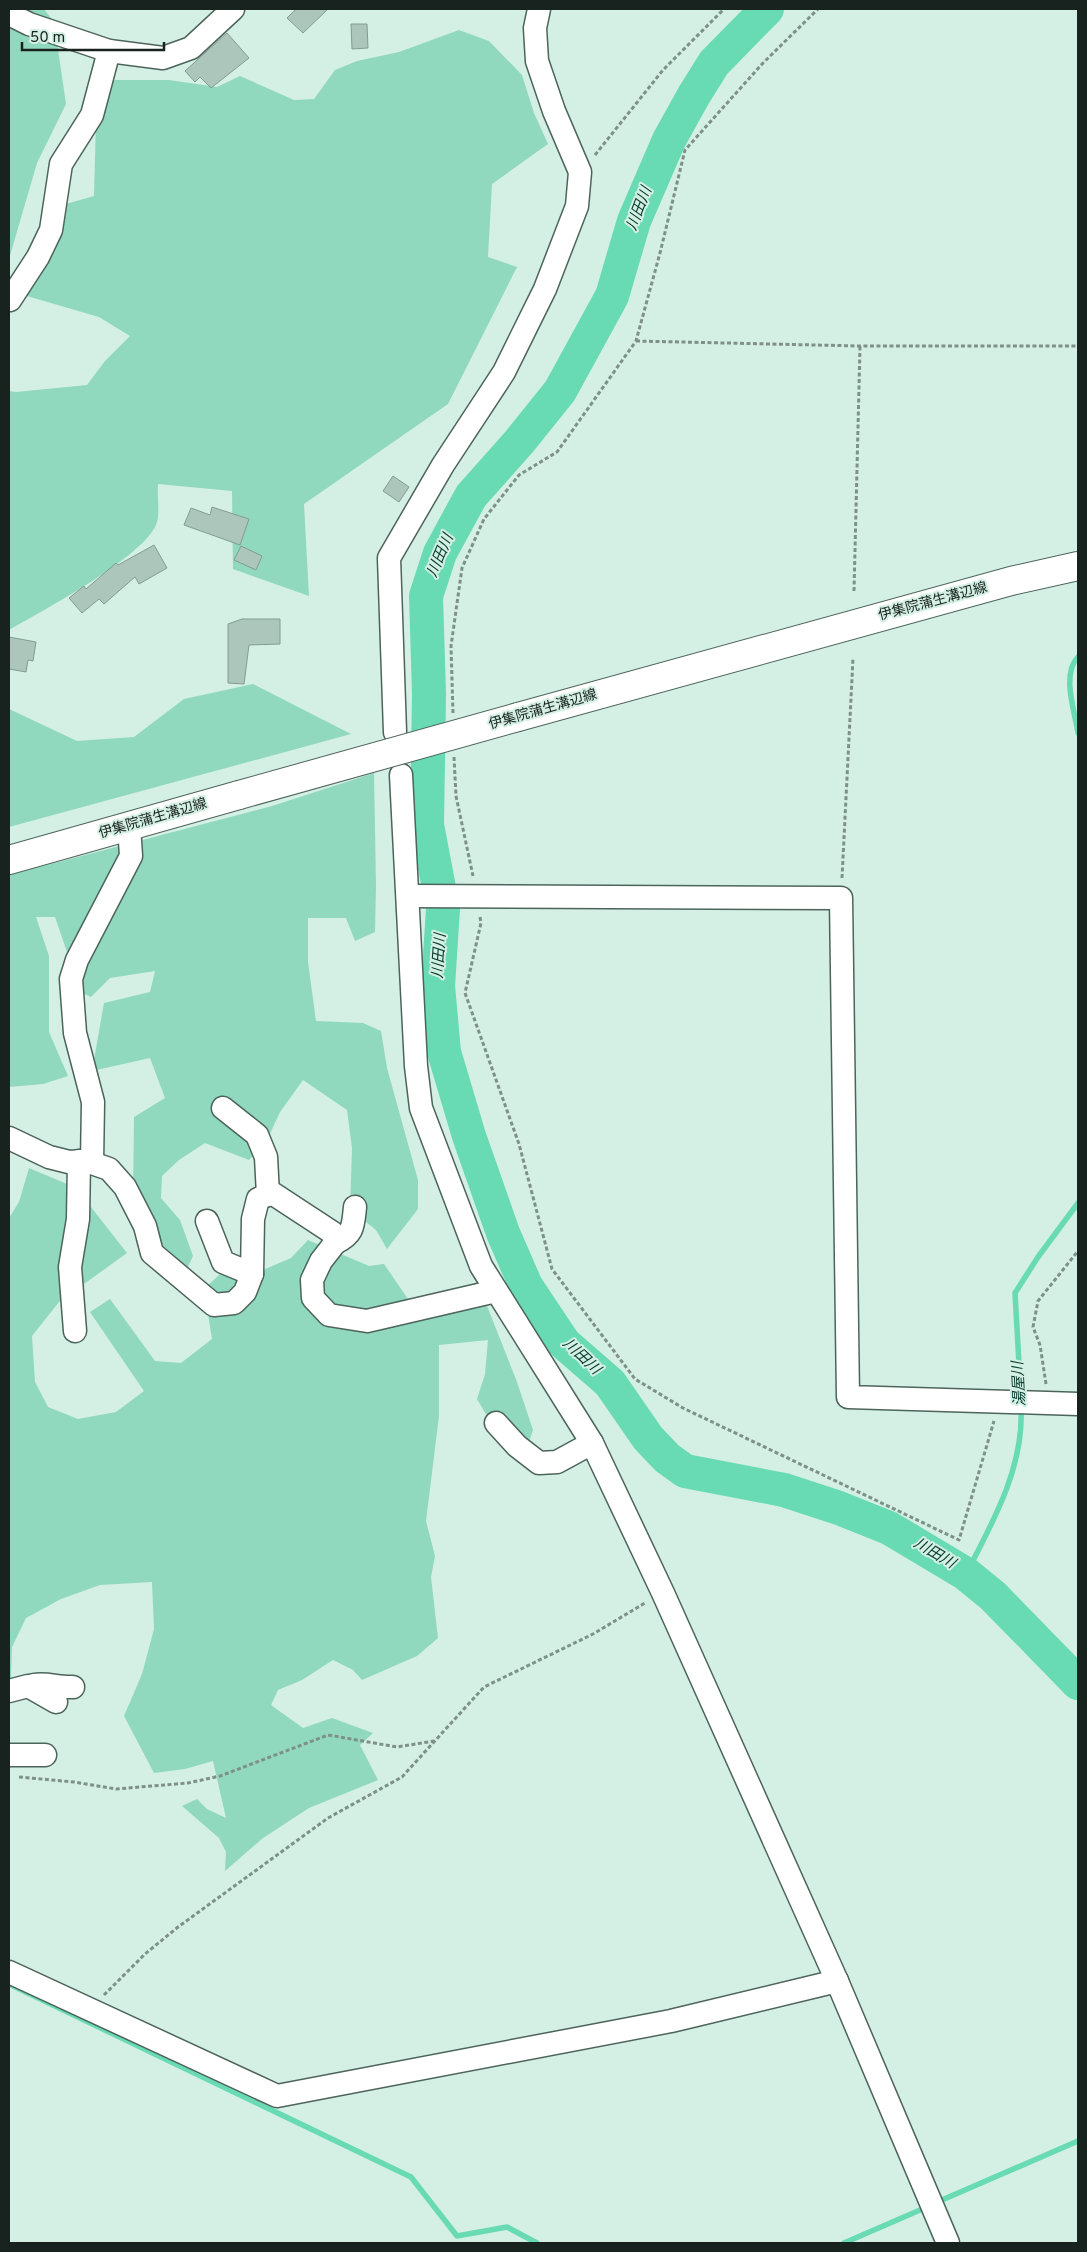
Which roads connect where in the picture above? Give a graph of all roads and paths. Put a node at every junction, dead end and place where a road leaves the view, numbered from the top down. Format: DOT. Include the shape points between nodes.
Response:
graph roads {
  1 [pos="233,9"];
  2 [pos="539,9"];
  3 [pos="724,9"];
  4 [pos="818,9"];
  5 [pos="9,14"];
  6 [pos="109,51"];
  7 [pos="580,172"];
  8 [pos="10,300"];
  9 [pos="636,341"];
  10 [pos="860,346"];
  11 [pos="1078,346"];
  12 [pos="1078,566"];
  13 [pos="854,591"];
  14 [pos="853,658"];
  15 [pos="453,721"];
  16 [pos="395,732"];
  17 [pos="454,750"];
  18 [pos="401,775"];
  19 [pos="129,826"];
  20 [pos="9,860"];
  21 [pos="408,896"];
  22 [pos="477,896"];
  23 [pos="841,898"];
  24 [pos="223,1108"];
  25 [pos="9,1138"];
  26 [pos="86,1162"];
  27 [pos="268,1195"];
  28 [pos="355,1207"];
  29 [pos="207,1221"];
  30 [pos="335,1243"];
  31 [pos="1078,1251"];
  32 [pos="252,1274"];
  33 [pos="496,1291"];
  34 [pos="75,1331"];
  35 [pos="999,1402"];
  36 [pos="1049,1403"];
  37 [pos="1078,1404"];
  38 [pos="496,1423"];
  39 [pos="592,1443"];
  40 [pos="663,1593"];
  41 [pos="73,1687"];
  42 [pos="18,1689"];
  43 [pos="56,1702"];
  44 [pos="435,1741"];
  45 [pos="9,1755"];
  46 [pos="45,1755"];
  47 [pos="18,1777"];
  48 [pos="9,1972"];
  49 [pos="837,1981"];
  50 [pos="90,2010"];
  51 [pos="948,2243"];
  1 -- 6 [label="street" via="191,48 163,58"];
  2 -- 7 [label="street" via="534,28 537,61"];
  3 -- 7 [label="path" via="663,70"];
  4 -- 9 [label="path" via="763,63 684,150"];
  5 -- 6 [label="street"];
  6 -- 8 [label="street" via="92,115 61,164 51,230"];
  7 -- 16 [label="street" via="577,206 545,289 504,372 443,465 389,558"];
  9 -- 10 [label="path"];
  9 -- 15 [label="path" via="557,452 519,475 484,519 462,568 451,646"];
  10 -- 11 [label="path"];
  10 -- 13 [label="path"];
  12 -- 19 [label="main road, 伊集院蒲生溝辺線, bridge" via="1011,580"];
  14 -- 23 [label="path"];
  17 -- 22 [label="path" via="456,796"];
  18 -- 21 [label="street"];
  19 -- 20 [label="main road, 伊集院蒲生溝辺線"];
  19 -- 26 [label="street" via="131,856 77,960 71,979 75,1033 93,1102"];
  21 -- 22 [label="street"];
  21 -- 33 [label="street" via="421,1108 481,1266"];
  22 -- 23 [label="street"];
  22 -- 35 [label="path" via="481,924 465,993 519,1144 552,1269 635,1379 683,1408 959,1540"];
  23 -- 35 [label="street" via="848,1397"];
  24 -- 27 [label="street" via="257,1136 266,1157"];
  25 -- 26 [label="street" via="49,1157"];
  26 -- 32 [label="street" via="109,1169 125,1187 145,1226 152,1254 214,1304 234,1303 245,1292"];
  26 -- 34 [label="street" via="70,1267"];
  27 -- 30 [label="street" via="272,1193 333,1233"];
  27 -- 32 [label="street" via="258,1199 253,1219"];
  28 -- 30 [label="street" via="353,1226 347,1238"];
  29 -- 32 [label="street" via="223,1262"];
  30 -- 33 [label="street" via="312,1280 313,1298 329,1315 367,1321"];
  31 -- 36 [label="path" via="1038,1301 1033,1327 1040,1346"];
  33 -- 39 [label="street"];
  35 -- 36 [label="street"];
  36 -- 37 [label="street"];
  38 -- 39 [label="street" via="539,1463 556,1462"];
  39 -- 40 [label="street"];
  40 -- 44 [label="path" via="593,1634 484,1687"];
  40 -- 49 [label="street"];
  41 -- 42 [label="street" via="43,1683"];
  42 -- 43 [label="street"];
  44 -- 47 [label="path" via="397,1748 328,1735 220,1776 188,1783 116,1789"];
  44 -- 50 [label="path" via="402,1777 328,1818 178,1927 145,1954"];
  45 -- 46 [label="street"];
  48 -- 50 [label="street"];
  49 -- 50 [label="street" via="671,2021 276,2096"];
  49 -- 51 [label="street"];
}
